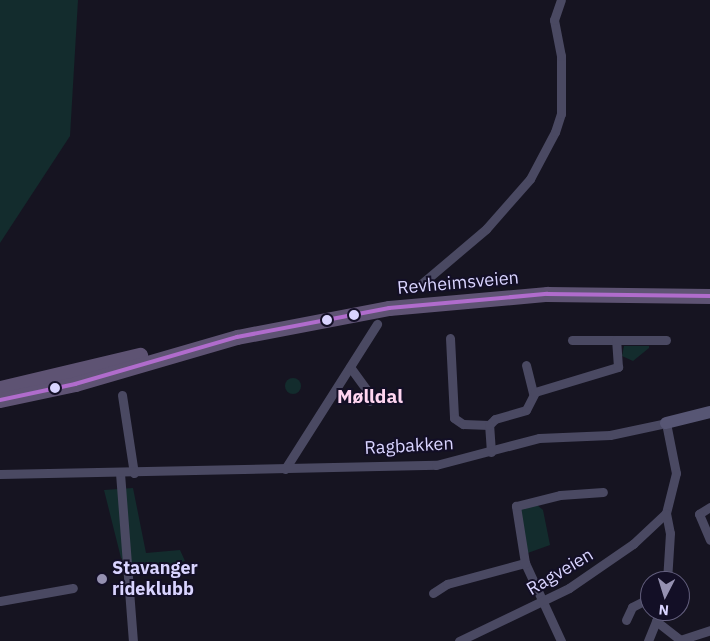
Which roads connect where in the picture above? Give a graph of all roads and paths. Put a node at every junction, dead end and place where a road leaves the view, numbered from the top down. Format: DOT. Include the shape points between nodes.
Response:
graph roads {
  1 [pos="561,0"];
  2 [pos="420,285"];
  3 [pos="710,296"];
  4 [pos="377,324"];
  5 [pos="450,338"];
  6 [pos="572,340"];
  7 [pos="616,340"];
  8 [pos="666,340"];
  9 [pos="213,343"];
  10 [pos="526,365"];
  11 [pos="350,367"];
  12 [pos="0,388"];
  13 [pos="533,393"];
  14 [pos="122,395"];
  15 [pos="0,400"];
  16 [pos="370,401"];
  17 [pos="710,412"];
  18 [pos="666,423"];
  19 [pos="488,425"];
  20 [pos="491,452"];
  21 [pos="285,469"];
  22 [pos="120,473"];
  23 [pos="134,473"];
  24 [pos="0,474"];
  25 [pos="603,492"];
  26 [pos="710,507"];
  27 [pos="666,512"];
  28 [pos="710,540"];
  29 [pos="525,563"];
  30 [pos="668,571"];
  31 [pos="72,588"];
  32 [pos="433,593"];
  33 [pos="0,601"];
  34 [pos="546,601"];
  35 [pos="640,603"];
  36 [pos="626,620"];
  37 [pos="656,621"];
  38 [pos="710,630"];
  39 [pos="134,641"];
  40 [pos="459,641"];
  41 [pos="561,641"];
  42 [pos="648,641"];
  1 -- 2 [label="street" via="554,20 561,56 561,114 555,132 530,179 486,229"];
  3 -- 9 [label="main road, Revheimsveien" via="584,293 464,300 342,316"];
  4 -- 11 [label="street"];
  5 -- 19 [label="street" via="454,418 462,424"];
  6 -- 7 [label="street"];
  7 -- 8 [label="street"];
  7 -- 13 [label="street" via="618,367"];
  9 -- 12 [label="main road, Revheimsveien"];
  9 -- 15 [label="main road, Revheimsveien" via="75,384"];
  10 -- 13 [label="street"];
  11 -- 16 [label="street" via="367,390"];
  11 -- 21 [label="street"];
  13 -- 19 [label="street" via="528,408"];
  14 -- 23 [label="street"];
  17 -- 18 [label="street, Ragbakken"];
  18 -- 20 [label="street, Ragbakken" via="610,435 539,438"];
  18 -- 27 [label="street" via="676,473"];
  19 -- 20 [label="street"];
  20 -- 21 [label="street, Ragbakken" via="436,465"];
  21 -- 23 [label="street, Ragbakken"];
  22 -- 23 [label="street, Ragbakken"];
  22 -- 24 [label="street, Ragbakken"];
  22 -- 39 [label="street"];
  25 -- 29 [label="street" via="560,495 516,506"];
  26 -- 28 [label="street" via="699,514"];
  27 -- 30 [label="street" via="670,534"];
  27 -- 34 [label="street, Ragveien" via="628,548"];
  29 -- 32 [label="street" via="447,584"];
  29 -- 34 [label="street"];
  31 -- 33 [label="street"];
  34 -- 40 [label="street, Ragveien"];
  34 -- 41 [label="street"];
  35 -- 36 [label="street" via="632,607"];
  37 -- 38 [label="street" via="680,640"];
  37 -- 42 [label="street"];
}
